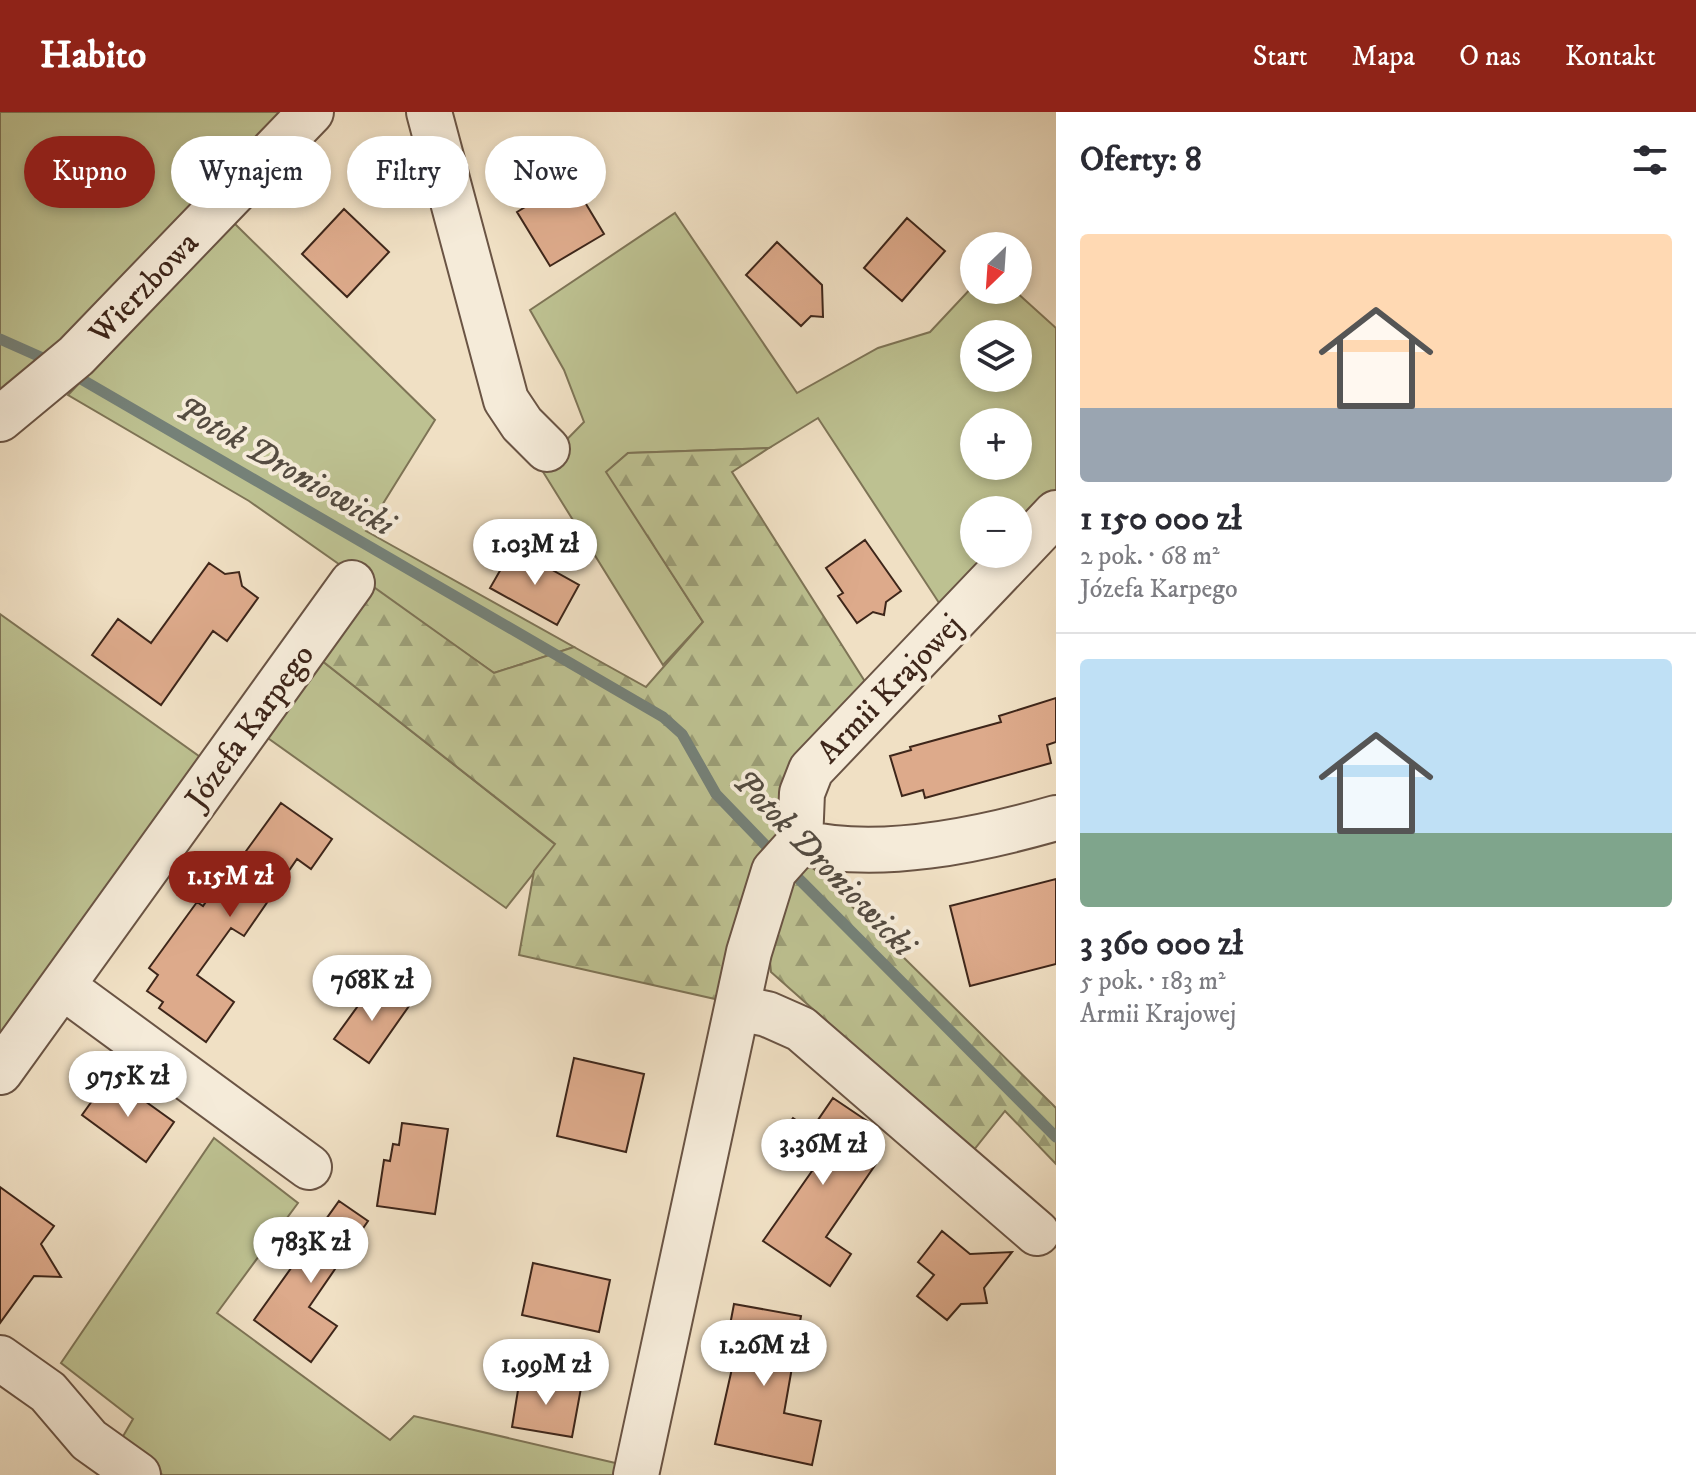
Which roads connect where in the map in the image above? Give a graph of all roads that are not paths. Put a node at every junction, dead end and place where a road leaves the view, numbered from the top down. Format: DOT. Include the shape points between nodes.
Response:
graph roads {
  1 [pos="311,112"];
  2 [pos="429,112"];
  3 [pos="0,419"];
  4 [pos="547,449"];
  5 [pos="1056,513"];
  6 [pos="1032,539"];
  7 [pos="1005,568"];
  8 [pos="352,583"];
  9 [pos="1056,818"];
  10 [pos="788,856"];
  11 [pos="62,986"];
  12 [pos="737,1008"];
  13 [pos="0,1072"];
  14 [pos="309,1167"];
  15 [pos="1037,1233"];
  16 [pos="0,1358"];
  17 [pos="138,1475"];
  18 [pos="636,1475"];
  1 -- 3 [label="street, Wierzbowa" via="63,368"];
  2 -- 4 [label="street" via="506,400"];
  5 -- 6 [label="street, Armii Krajowej"];
  7 -- 10 [label="street, Armii Krajowej" via="811,770"];
  8 -- 11 [label="street, Józefa Karpego"];
  9 -- 10 [label="street" via="941,844"];
  10 -- 12 [label="street, Armii Krajowej"];
  11 -- 13 [label="street, Józefa Karpego"];
  11 -- 14 [label="street"];
  12 -- 15 [label="street" via="801,1029"];
  12 -- 18 [label="street, Armii Krajowej"];
  16 -- 17 [label="street" via="48,1392 89,1440"];
}
